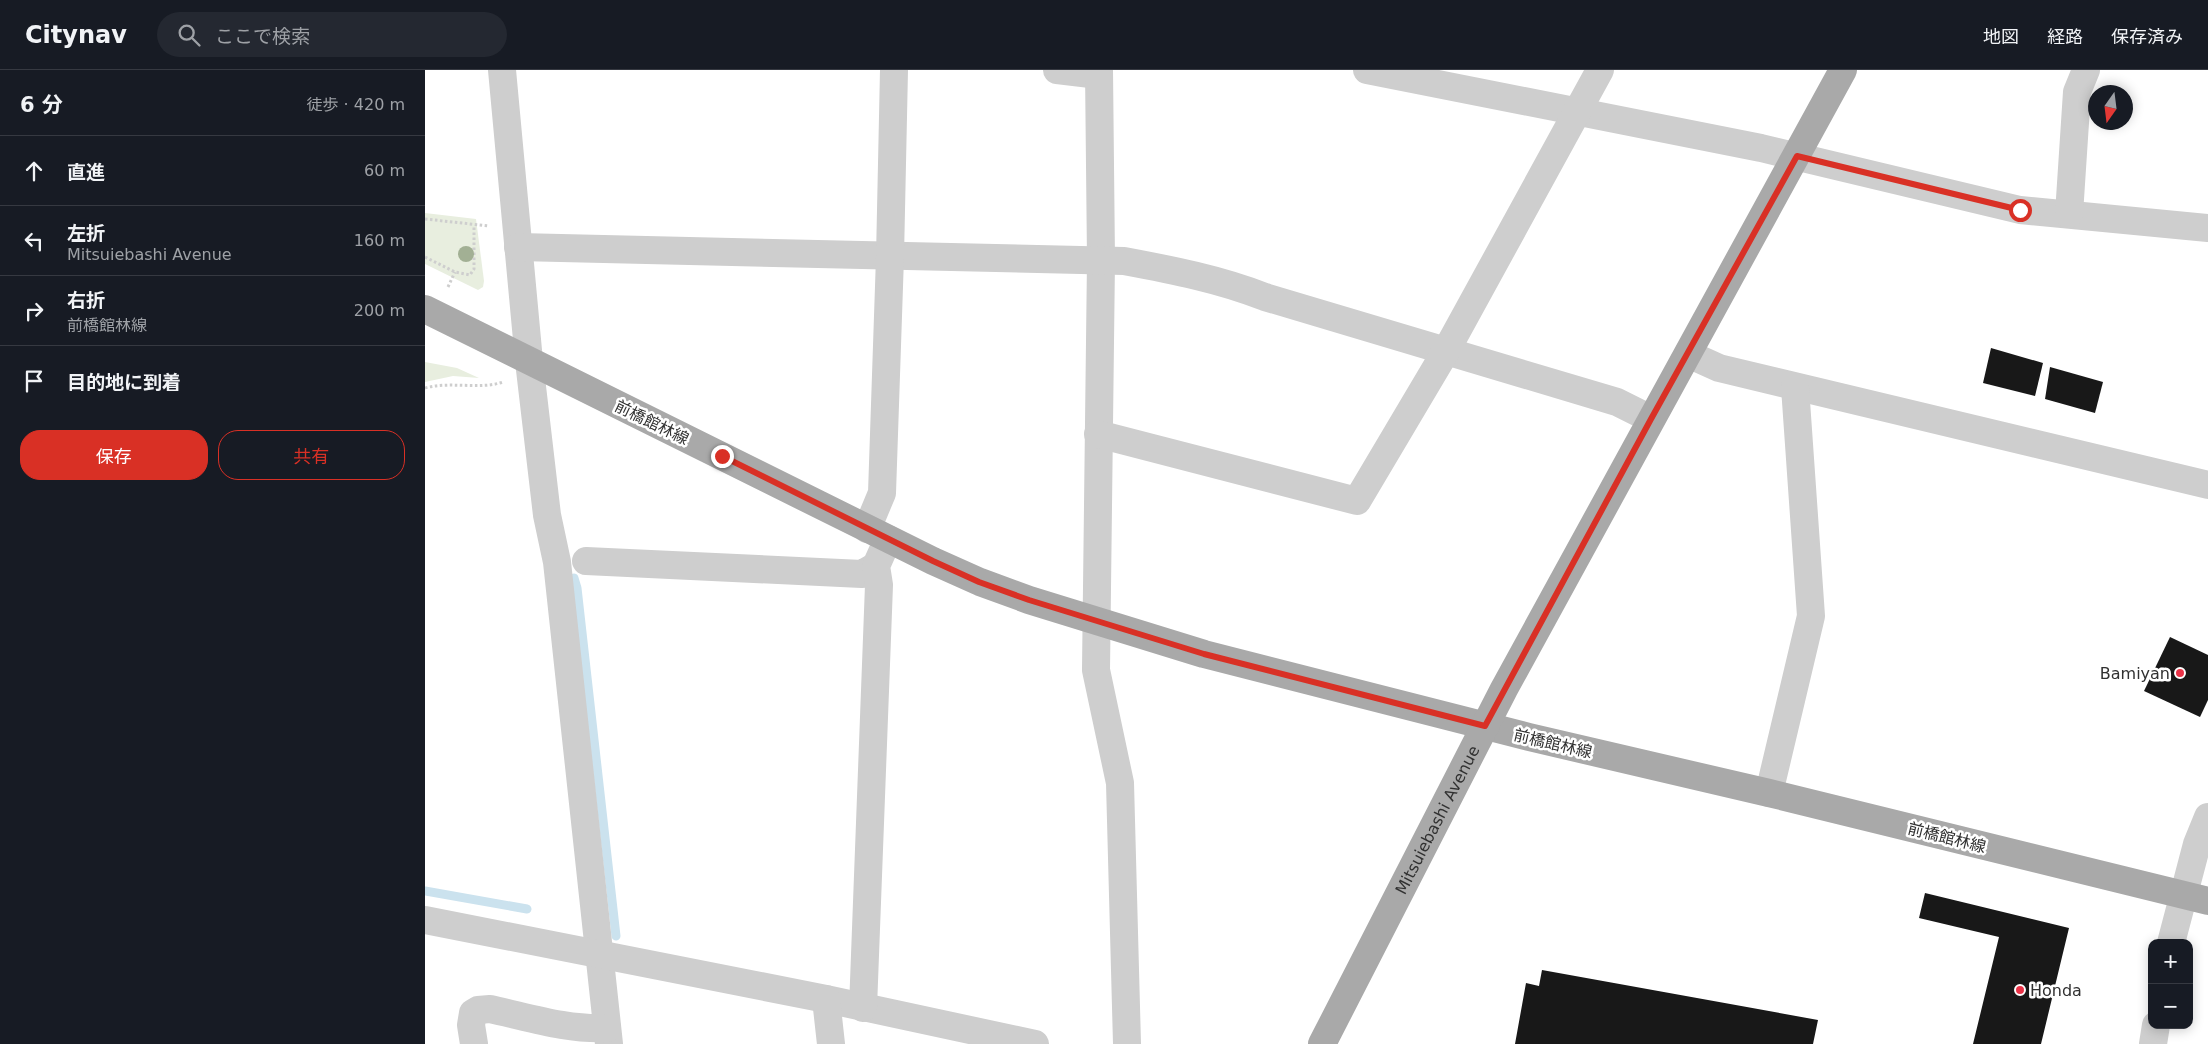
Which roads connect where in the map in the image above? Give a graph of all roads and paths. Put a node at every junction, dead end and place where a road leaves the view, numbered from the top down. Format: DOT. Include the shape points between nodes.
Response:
graph roads {
  1 [pos="502,70"];
  2 [pos="894,70"];
  3 [pos="1057,70"];
  4 [pos="1367,70"];
  5 [pos="1600,70"];
  6 [pos="1843,70"];
  7 [pos="2086,70"];
  8 [pos="1099,73"];
  9 [pos="1577,112"];
  10 [pos="1797,156"];
  11 [pos="2069,214"];
  12 [pos="425,219"];
  13 [pos="474,226"];
  14 [pos="497,227"];
  15 [pos="2208,228"];
  16 [pos="518,247"];
  17 [pos="890,256"];
  18 [pos="425,257"];
  19 [pos="1101,260"];
  20 [pos="455,272"];
  21 [pos="448,287"];
  22 [pos="425,309"];
  23 [pos="1446,352"];
  24 [pos="1688,354"];
  25 [pos="529,361"];
  26 [pos="503,382"];
  27 [pos="1795,387"];
  28 [pos="425,388"];
  29 [pos="1651,419"];
  30 [pos="1098,434"];
  31 [pos="2208,485"];
  32 [pos="878,534"];
  33 [pos="586,561"];
  34 [pos="876,566"];
  35 [pos="1097,623"];
  36 [pos="1485,726"];
  37 [pos="1769,793"];
  38 [pos="2208,817"];
  39 [pos="2195,898"];
  40 [pos="425,920"];
  41 [pos="2173,939"];
  42 [pos="600,954"];
  43 [pos="826,999"];
  44 [pos="863,1008"];
  45 [pos="2155,1029"];
  46 [pos="608,1036"];
  47 [pos="974,1038"];
  48 [pos="474,1044"];
  49 [pos="831,1044"];
  50 [pos="1035,1044"];
  51 [pos="1127,1044"];
  52 [pos="1322,1044"];
  53 [pos="2153,1044"];
  1 -- 16 [label="street"];
  2 -- 17 [label="street"];
  3 -- 8 [label="street"];
  4 -- 9 [label="street"];
  5 -- 9 [label="street"];
  6 -- 10 [label="main road, Mitsuiebashi Avenue"];
  7 -- 11 [label="street" via="2077,92"];
  8 -- 19 [label="street"];
  9 -- 10 [label="street"];
  9 -- 23 [label="street"];
  10 -- 11 [label="street" via="2020,210"];
  10 -- 24 [label="main road, Mitsuiebashi Avenue"];
  11 -- 15 [label="street"];
  12 -- 13 [label="path"];
  13 -- 14 [label="path"];
  13 -- 20 [label="path" via="474,269 470,276"];
  16 -- 17 [label="street"];
  16 -- 25 [label="street"];
  17 -- 19 [label="street"];
  17 -- 32 [label="street"];
  18 -- 20 [label="path"];
  19 -- 23 [label="street" via="1124,261 1196,275"];
  19 -- 30 [label="street"];
  20 -- 21 [label="path"];
  22 -- 25 [label="main road, 前橋館林線"];
  23 -- 29 [label="street" via="1617,402"];
  23 -- 30 [label="street" via="1357,501"];
  24 -- 27 [label="street" via="1719,368"];
  24 -- 29 [label="main road, Mitsuiebashi Avenue"];
  25 -- 32 [label="main road, 前橋館林線"];
  25 -- 42 [label="street" via="547,515 557,562"];
  26 -- 28 [label="path" via="492,386 438,384"];
  27 -- 31 [label="street"];
  27 -- 37 [label="street" via="1811,616"];
  29 -- 36 [label="main road, Mitsuiebashi Avenue"];
  30 -- 35 [label="street"];
  32 -- 34 [label="street"];
  32 -- 35 [label="main road, 前橋館林線" via="979,582"];
  33 -- 34 [label="street" via="862,574"];
  34 -- 44 [label="street" via="879,594"];
  35 -- 36 [label="main road, 前橋館林線" via="1204,654"];
  35 -- 51 [label="street" via="1096,670 1120,783"];
  36 -- 37 [label="main road, 前橋館林線"];
  36 -- 52 [label="main road, Mitsuiebashi Avenue"];
  37 -- 39 [label="main road, 前橋館林線"];
  38 -- 39 [label="street" via="2197,844"];
  39 -- 41 [label="street"];
  40 -- 42 [label="street"];
  42 -- 43 [label="street"];
  42 -- 46 [label="street"];
  43 -- 44 [label="street"];
  43 -- 49 [label="street"];
  44 -- 47 [label="street"];
  45 -- 53 [label="street"];
  46 -- 48 [label="street" via="490,1009 473,1013"];
  47 -- 50 [label="street"];
}
